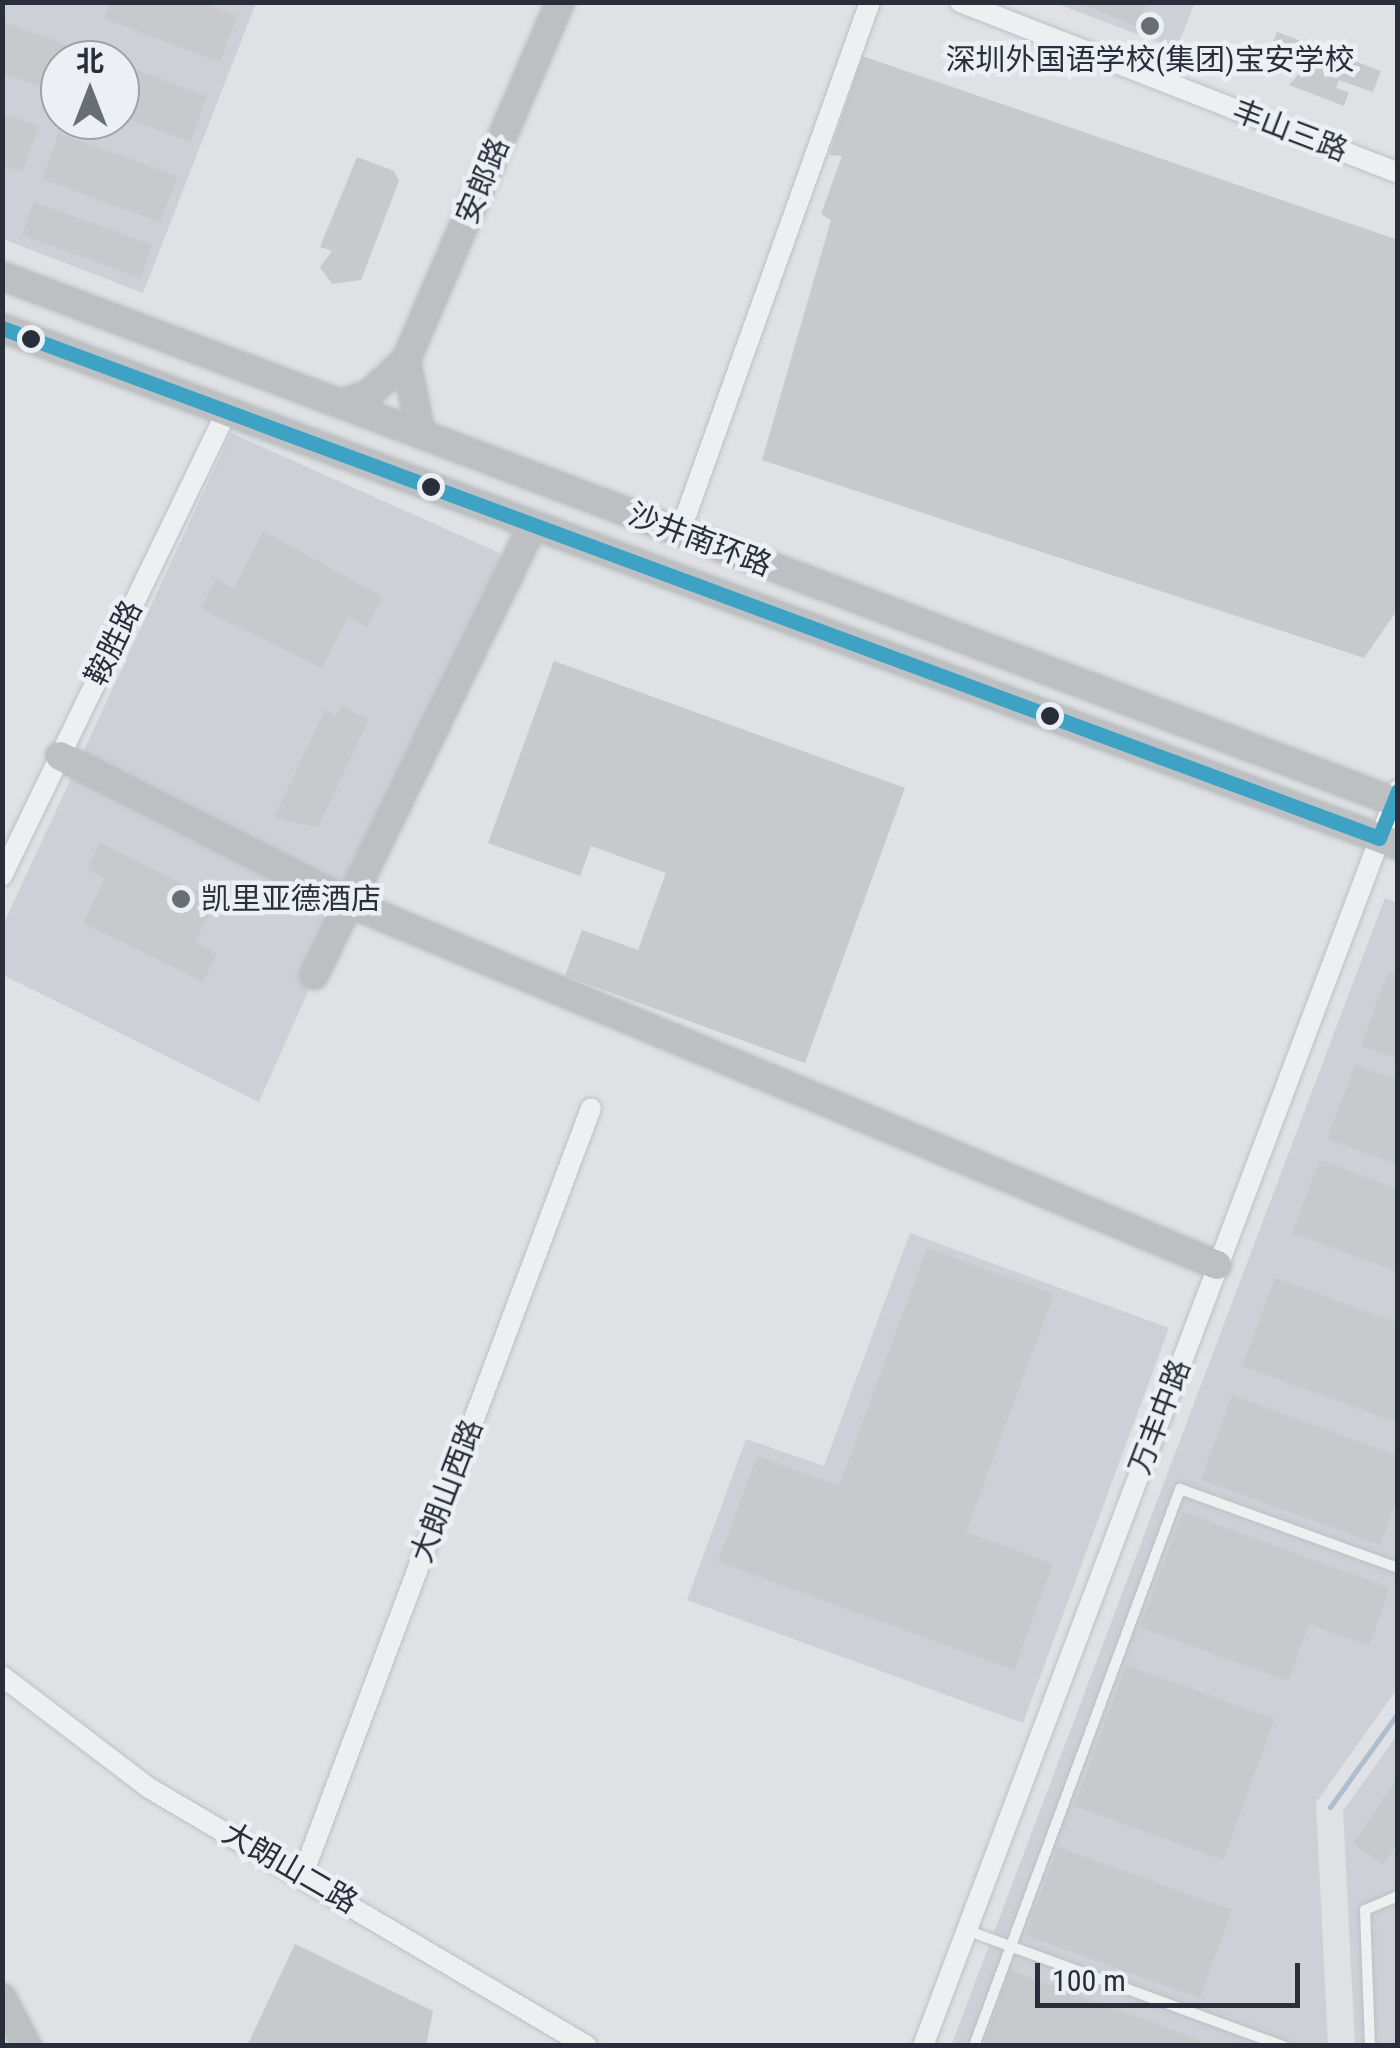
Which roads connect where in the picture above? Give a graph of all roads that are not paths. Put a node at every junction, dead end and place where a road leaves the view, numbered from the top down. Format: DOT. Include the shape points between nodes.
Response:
graph roads {
  1 [pos="560,2"];
  2 [pos="870,2"];
  3 [pos="960,2"];
  4 [pos="1398,173"];
  5 [pos="2,276"];
  6 [pos="2,328"];
  7 [pos="406,360"];
  8 [pos="340,404"];
  9 [pos="227,411"];
  10 [pos="421,434"];
  11 [pos="533,525"];
  12 [pos="680,532"];
  13 [pos="60,756"];
  14 [pos="1396,798"];
  15 [pos="1388,841"];
  16 [pos="2,876"];
  17 [pos="354,905"];
  18 [pos="314,975"];
  19 [pos="591,1108"];
  20 [pos="1218,1265"];
  21 [pos="1398,1568"];
  22 [pos="2,1676"];
  23 [pos="303,1874"];
  24 [pos="1398,1896"];
  25 [pos="966,1930"];
  26 [pos="1011,1946"];
  27 [pos="2,1998"];
  28 [pos="27,2046"];
  29 [pos="587,2046"];
  30 [pos="923,2046"];
  31 [pos="974,2046"];
  32 [pos="1282,2046"];
  33 [pos="1370,2046"];
  1 -- 7 [label="main road, 安郎路"];
  2 -- 12 [label="street"];
  3 -- 4 [label="street, 丰山三路"];
  5 -- 8 [label="main road, 沙井南环路"];
  6 -- 9 [label="main road, 沙井南环路"];
  7 -- 8 [label="main road, 安郎路" via="369,394"];
  7 -- 10 [label="main road"];
  8 -- 10 [label="main road, 沙井南环路"];
  9 -- 11 [label="main road, 沙井南环路"];
  9 -- 13 [label="street, 鞍胜路"];
  10 -- 12 [label="main road, 沙井南环路"];
  11 -- 15 [label="main road, 沙井南环路"];
  11 -- 17 [label="main road"];
  12 -- 14 [label="main road, 沙井南环路"];
  13 -- 16 [label="street, 鞍胜路"];
  13 -- 17 [label="main road"];
  14 -- 15 [label="street, 万丰中路"];
  15 -- 20 [label="street, 万丰中路"];
  17 -- 18 [label="main road"];
  17 -- 20 [label="main road"];
  19 -- 23 [label="street, 大朗山西路"];
  20 -- 25 [label="street, 万丰中路"];
  21 -- 26 [label="lane" via="1180,1488"];
  22 -- 23 [label="street, 大朗山二路" via="149,1788"];
  23 -- 29 [label="street, 大朗山二路"];
  24 -- 33 [label="lane" via="1365,1910"];
  25 -- 26 [label="lane"];
  25 -- 30 [label="street, 万丰中路"];
  26 -- 31 [label="lane"];
  26 -- 32 [label="lane"];
  27 -- 28 [label="main road"];
}
